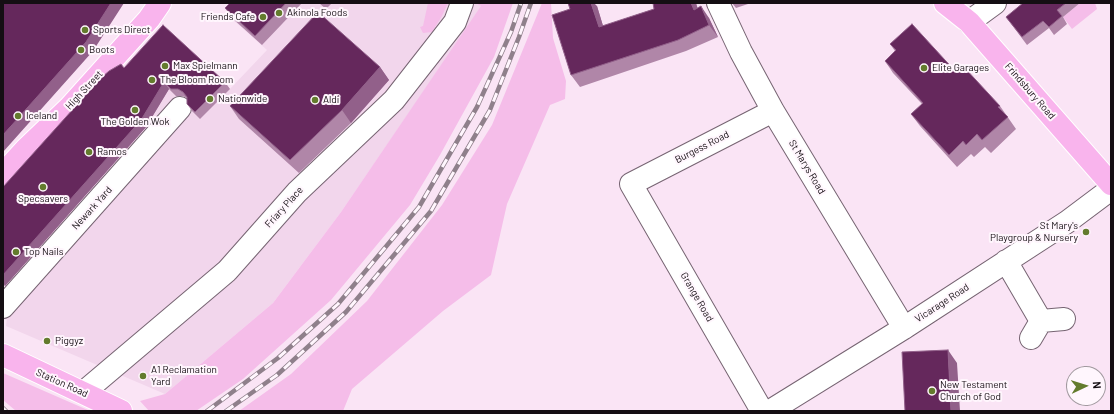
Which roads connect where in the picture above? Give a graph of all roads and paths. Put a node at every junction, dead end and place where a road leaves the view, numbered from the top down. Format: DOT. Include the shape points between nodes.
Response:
graph roads {
  1 [pos="160,3"];
  2 [pos="462,3"];
  3 [pos="718,3"];
  4 [pos="945,3"];
  5 [pos="995,3"];
  6 [pos="969,22"];
  7 [pos="180,108"];
  8 [pos="773,111"];
  9 [pos="3,174"];
  10 [pos="631,184"];
  11 [pos="1111,184"];
  12 [pos="1111,189"];
  13 [pos="1006,261"];
  14 [pos="3,307"];
  15 [pos="1064,319"];
  16 [pos="904,328"];
  17 [pos="3,355"];
  18 [pos="84,392"];
  19 [pos="121,411"];
  20 [pos="762,411"];
  21 [pos="770,411"];
  1 -- 9 [label="main road, High Street" via="149,19 69,108"];
  2 -- 18 [label="street, Friary Place" via="455,22 394,100 297,192 227,271"];
  3 -- 8 [label="street, St Marys Road"];
  4 -- 6 [label="main road, Frindsbury Road"];
  5 -- 6 [label="street"];
  6 -- 11 [label="main road, Frindsbury Road"];
  7 -- 14 [label="street, Newark Yard"];
  8 -- 10 [label="street, Burgess Road"];
  8 -- 16 [label="street, St Marys Road"];
  10 -- 20 [label="street, Grange Road"];
  12 -- 13 [label="street, Vicarage Road" via="1067,222"];
  13 -- 15 [label="street" via="1036,330"];
  13 -- 16 [label="street, Vicarage Road"];
  16 -- 21 [label="street, Vicarage Road"];
  17 -- 18 [label="main road, Station Road"];
  18 -- 19 [label="main road, Station Road"];
}
